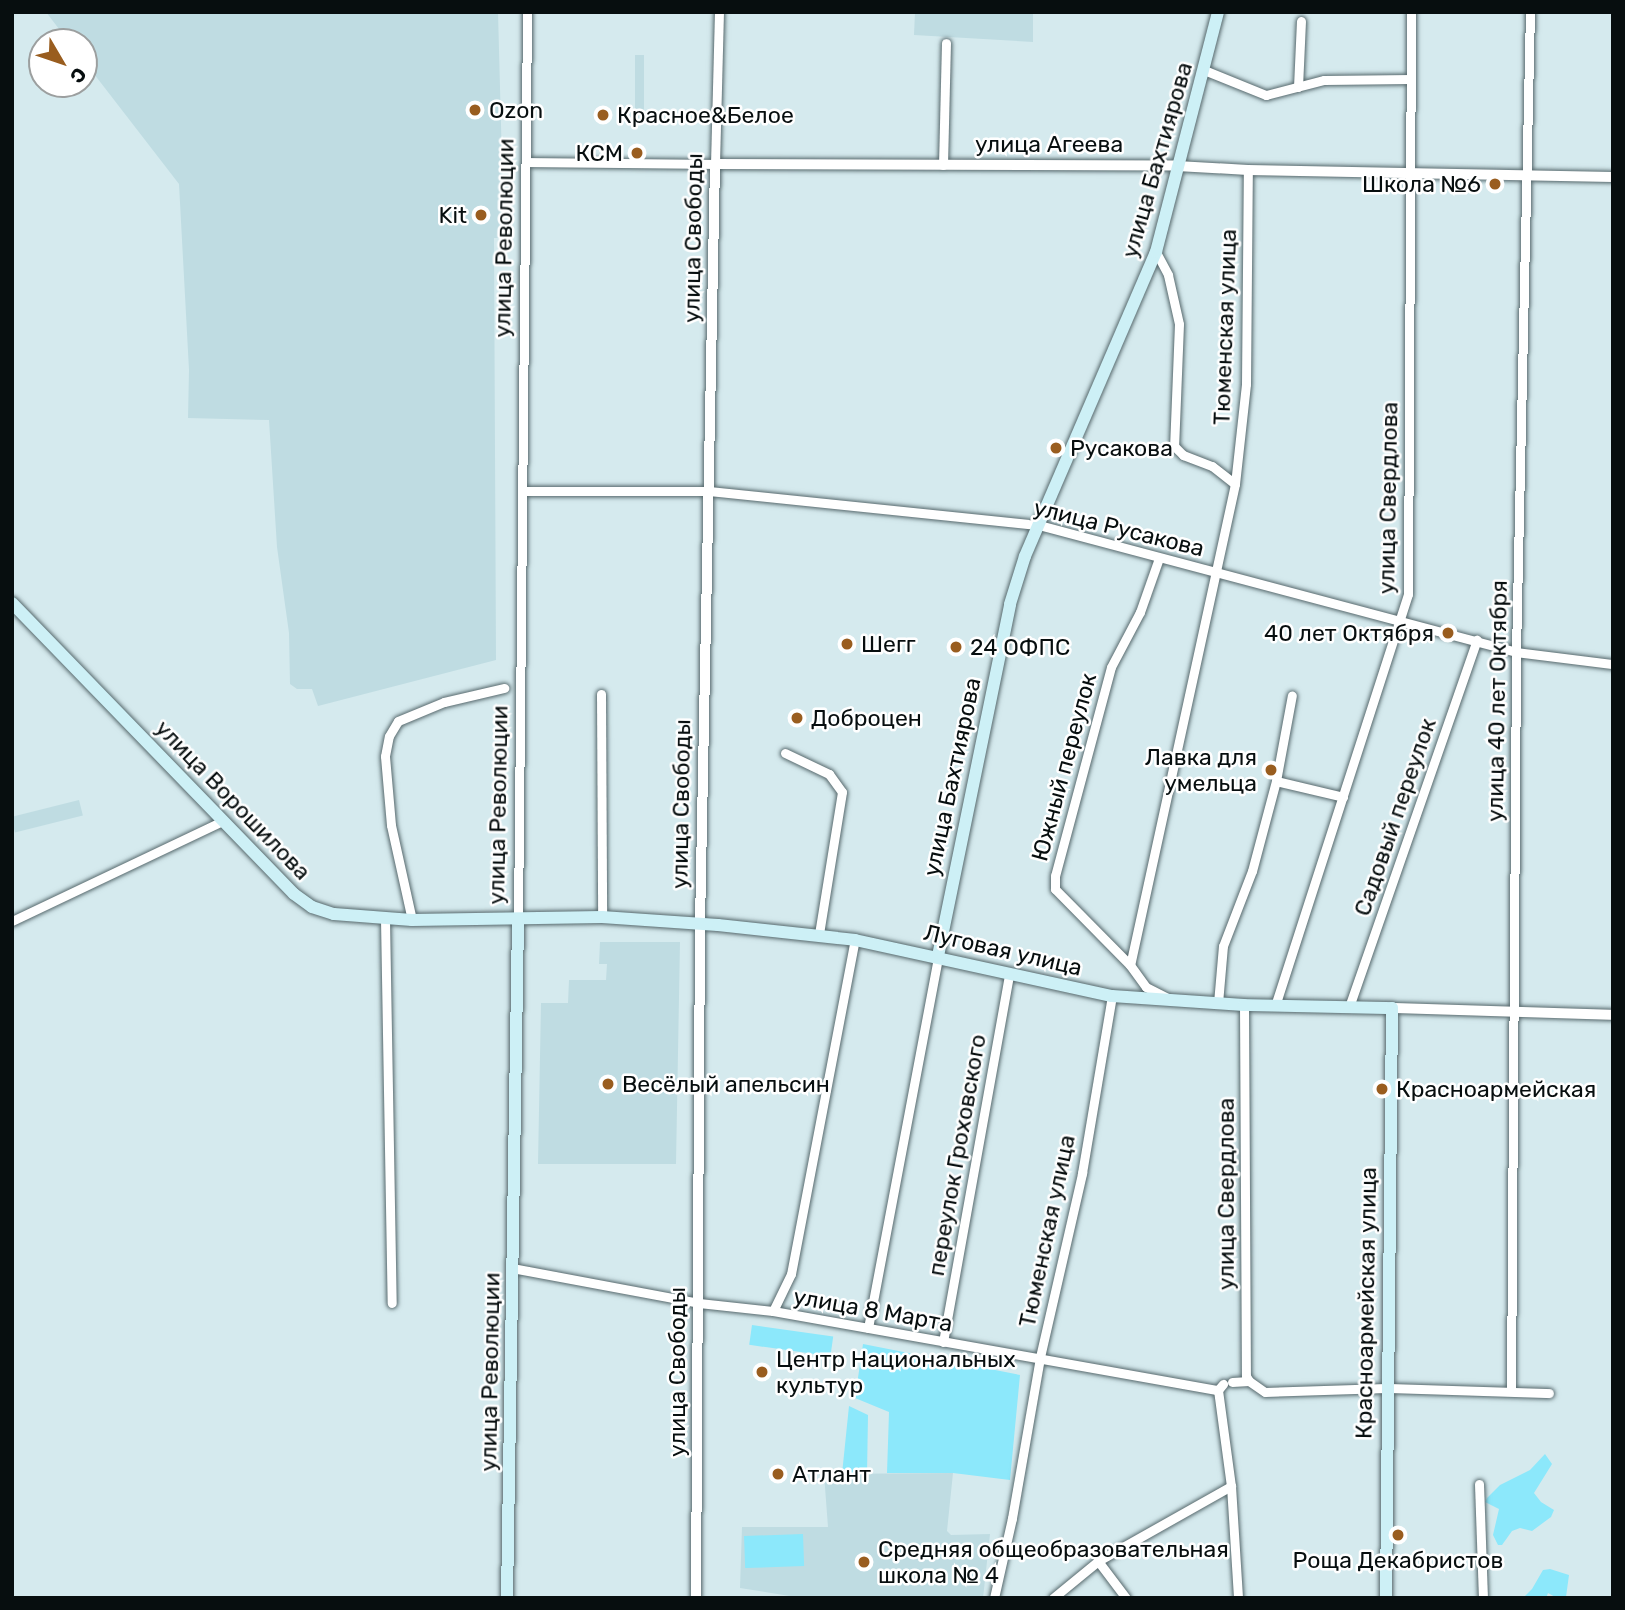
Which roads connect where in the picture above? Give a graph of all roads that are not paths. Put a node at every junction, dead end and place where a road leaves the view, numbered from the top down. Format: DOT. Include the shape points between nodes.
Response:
graph roads {
  1 [pos="527,12"];
  2 [pos="719,12"];
  3 [pos="1218,12"];
  4 [pos="1411,12"];
  5 [pos="1530,12"];
  6 [pos="1301,21"];
  7 [pos="946,43"];
  8 [pos="1204,70"];
  9 [pos="1411,79"];
  10 [pos="1298,87"];
  11 [pos="527,162"];
  12 [pos="716,164"];
  13 [pos="943,165"];
  14 [pos="1177,166"];
  15 [pos="1248,170"];
  16 [pos="1411,174"];
  17 [pos="1527,177"];
  18 [pos="1613,177"];
  19 [pos="1156,252"];
  20 [pos="1235,484"];
  21 [pos="522,491"];
  22 [pos="709,491"];
  23 [pos="1039,524"];
  24 [pos="1159,558"];
  25 [pos="1216,572"];
  26 [pos="12,603"];
  27 [pos="1401,621"];
  28 [pos="1477,640"];
  29 [pos="1516,652"];
  30 [pos="1613,664"];
  31 [pos="504,688"];
  32 [pos="601,694"];
  33 [pos="1292,695"];
  34 [pos="785,753"];
  35 [pos="1276,781"];
  36 [pos="1343,797"];
  37 [pos="223,821"];
  38 [pos="602,917"];
  39 [pos="385,919"];
  40 [pos="518,919"];
  41 [pos="412,920"];
  42 [pos="12,921"];
  43 [pos="700,923"];
  44 [pos="819,934"];
  45 [pos="855,940"];
  46 [pos="938,956"];
  47 [pos="1130,965"];
  48 [pos="1009,974"];
  49 [pos="1112,996"];
  50 [pos="1172,1001"];
  51 [pos="1218,1003"];
  52 [pos="1244,1005"];
  53 [pos="1275,1006"];
  54 [pos="1349,1007"];
  55 [pos="1392,1008"];
  56 [pos="1513,1010"];
  57 [pos="1613,1015"];
  58 [pos="513,1268"];
  59 [pos="392,1303"];
  60 [pos="699,1303"];
  61 [pos="773,1311"];
  62 [pos="868,1328"];
  63 [pos="943,1342"];
  64 [pos="1040,1357"];
  65 [pos="1249,1381"];
  66 [pos="1224,1385"];
  67 [pos="1386,1388"];
  68 [pos="1511,1390"];
  69 [pos="1549,1393"];
  70 [pos="1479,1484"];
  71 [pos="1231,1486"];
  72 [pos="1098,1561"];
  73 [pos="507,1598"];
  74 [pos="696,1598"];
  75 [pos="994,1598"];
  76 [pos="1053,1598"];
  77 [pos="1126,1598"];
  78 [pos="1238,1598"];
  79 [pos="1386,1598"];
  80 [pos="1483,1598"];
  1 -- 11 [label="street, улица Революции"];
  2 -- 12 [label="street, улица Свободы"];
  3 -- 8 [label="main road, улица Бахтиярова"];
  4 -- 9 [label="street, улица Свердлова"];
  5 -- 17 [label="street, улица 40 лет Октября"];
  6 -- 10 [label="street"];
  7 -- 13 [label="street"];
  8 -- 10 [label="street" via="1266,94"];
  8 -- 14 [label="main road, улица Бахтиярова"];
  9 -- 10 [label="street" via="1324,80"];
  9 -- 16 [label="street, улица Свердлова"];
  11 -- 12 [label="street, улица Агеева"];
  11 -- 21 [label="street, улица Революции"];
  12 -- 13 [label="street, улица Агеева"];
  12 -- 22 [label="street, улица Свободы"];
  13 -- 14 [label="street, улица Агеева"];
  14 -- 15 [label="street, улица Агеева"];
  14 -- 19 [label="main road, улица Бахтиярова"];
  15 -- 16 [label="street, улица Агеева"];
  15 -- 20 [label="street, Тюменская улица" via="1246,384"];
  16 -- 17 [label="street, улица Агеева"];
  16 -- 27 [label="street, улица Свердлова" via="1408,594"];
  17 -- 18 [label="street, улица Агеева"];
  17 -- 29 [label="street, улица 40 лет Октября"];
  19 -- 20 [label="street, Тюменская улица" via="1168,275 1179,324 1174,446"];
  19 -- 23 [label="main road, улица Бахтиярова"];
  20 -- 25 [label="street, Тюменская улица"];
  21 -- 22 [label="street, улица Русакова"];
  21 -- 40 [label="street, улица Революции"];
  22 -- 23 [label="street, улица Русакова"];
  22 -- 43 [label="street, улица Свободы"];
  23 -- 24 [label="street, улица Русакова"];
  23 -- 46 [label="main road, улица Бахтиярова" via="1010,604"];
  24 -- 25 [label="street, улица Русакова"];
  24 -- 47 [label="street, Южный переулок" via="1140,611 1111,667 1055,876 1055,889"];
  25 -- 27 [label="street, улица Русакова"];
  25 -- 47 [label="street, Тюменская улица"];
  26 -- 37 [label="main road, улица Ворошилова"];
  27 -- 28 [label="street, улица Русакова"];
  27 -- 36 [label="street, улица Свердлова"];
  28 -- 29 [label="street, улица Русакова"];
  28 -- 54 [label="street, Садовый переулок"];
  29 -- 30 [label="street, улица Русакова"];
  29 -- 56 [label="street, улица 40 лет Октября"];
  31 -- 41 [label="street" via="444,702 409,716 398,721 389,736 385,757 391,825"];
  32 -- 38 [label="street"];
  33 -- 35 [label="street"];
  34 -- 44 [label="street" via="829,774 842,792"];
  35 -- 36 [label="street"];
  35 -- 51 [label="street" via="1252,871 1223,946"];
  36 -- 53 [label="street, улица Свердлова"];
  37 -- 39 [label="main road, улица Ворошилова" via="312,907"];
  37 -- 42 [label="street"];
  38 -- 40 [label="main road, Луговая улица"];
  38 -- 43 [label="main road, Луговая улица"];
  39 -- 41 [label="main road, Луговая улица"];
  39 -- 59 [label="street"];
  40 -- 41 [label="main road, Луговая улица"];
  40 -- 58 [label="main road, улица Революции"];
  43 -- 44 [label="main road, Луговая улица"];
  43 -- 60 [label="street, улица Свободы"];
  44 -- 45 [label="main road, Луговая улица"];
  45 -- 46 [label="main road, Луговая улица"];
  45 -- 61 [label="street" via="791,1274"];
  46 -- 48 [label="main road, Луговая улица"];
  46 -- 62 [label="street, улица Бахтиярова"];
  47 -- 50 [label="street" via="1146,987"];
  48 -- 49 [label="main road, Луговая улица"];
  48 -- 63 [label="street, переулок Гроховского"];
  49 -- 50 [label="main road, Луговая улица"];
  49 -- 64 [label="street, Тюменская улица" via="1082,1173"];
  50 -- 51 [label="main road, Луговая улица"];
  51 -- 52 [label="main road, Луговая улица"];
  52 -- 53 [label="main road, Луговая улица"];
  52 -- 65 [label="street, улица Свердлова"];
  53 -- 54 [label="main road, Луговая улица"];
  54 -- 55 [label="main road, Луговая улица"];
  55 -- 56 [label="street, Луговая улица"];
  55 -- 67 [label="main road, Красноармейская улица"];
  56 -- 57 [label="street, Луговая улица"];
  56 -- 68 [label="street, улица 40 лет Октября"];
  58 -- 60 [label="street, улица 8 Марта"];
  58 -- 73 [label="main road, улица Революции"];
  60 -- 61 [label="street, улица 8 Марта"];
  60 -- 74 [label="street, улица Свободы"];
  61 -- 62 [label="street, улица 8 Марта"];
  62 -- 63 [label="street, улица 8 Марта"];
  63 -- 64 [label="street, улица 8 Марта"];
  64 -- 66 [label="street, улица 8 Марта"];
  64 -- 75 [label="street, Тюменская улица"];
  65 -- 66 [label="street, улица 8 Марта"];
  65 -- 67 [label="street, улица 8 Марта" via="1265,1392"];
  66 -- 71 [label="street"];
  67 -- 68 [label="street, улица 8 Марта"];
  67 -- 79 [label="main road, Красноармейская улица"];
  68 -- 69 [label="street, улица 8 Марта"];
  70 -- 80 [label="street"];
  71 -- 72 [label="street"];
  71 -- 78 [label="street"];
  72 -- 76 [label="street"];
  72 -- 77 [label="street"];
}
